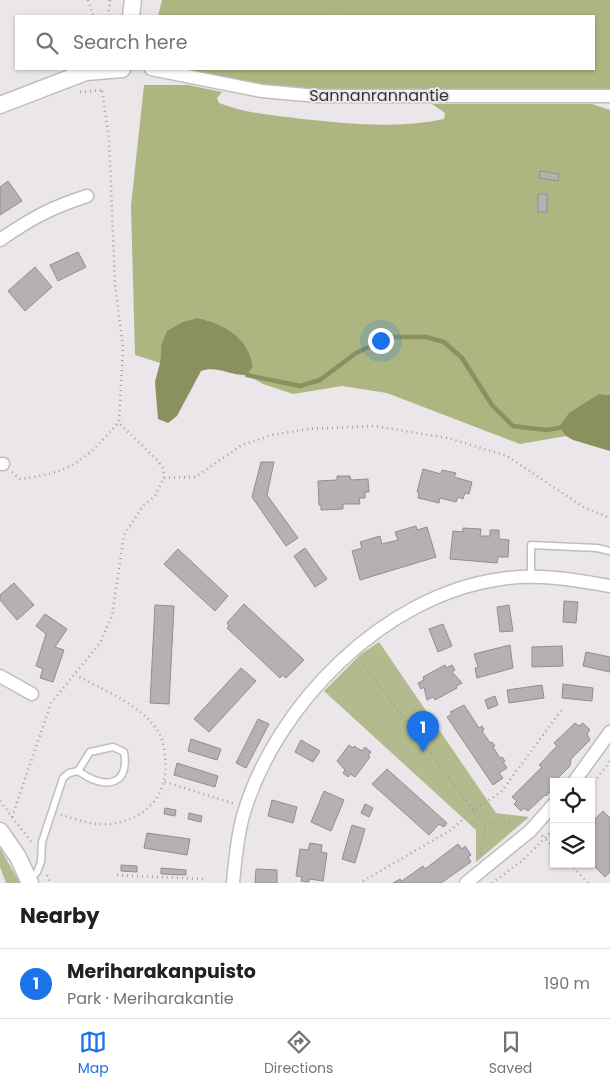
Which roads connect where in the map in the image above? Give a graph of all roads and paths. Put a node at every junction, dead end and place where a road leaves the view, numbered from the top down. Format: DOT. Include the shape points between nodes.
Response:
graph roads {
  1 [pos="88,0"];
  2 [pos="110,0"];
  3 [pos="133,0"];
  4 [pos="358,0"];
  5 [pos="596,0"];
  6 [pos="610,5"];
  7 [pos="93,15"];
  8 [pos="108,15"];
  9 [pos="131,15"];
  10 [pos="318,15"];
  11 [pos="110,70"];
  12 [pos="156,70"];
  13 [pos="102,90"];
  14 [pos="610,96"];
  15 [pos="0,104"];
  16 [pos="87,196"];
  17 [pos="0,240"];
  18 [pos="119,423"];
  19 [pos="164,478"];
  20 [pos="20,480"];
  21 [pos="610,518"];
  22 [pos="610,551"];
  23 [pos="531,578"];
  24 [pos="610,586"];
  25 [pos="352,649"];
  26 [pos="0,676"];
  27 [pos="32,694"];
  28 [pos="564,708"];
  29 [pos="610,732"];
  30 [pos="610,761"];
  31 [pos="78,771"];
  32 [pos="577,778"];
  33 [pos="595,781"];
  34 [pos="165,782"];
  35 [pos="0,801"];
  36 [pos="246,807"];
  37 [pos="550,809"];
  38 [pos="474,810"];
  39 [pos="12,817"];
  40 [pos="485,825"];
  41 [pos="533,828"];
  42 [pos="0,831"];
  43 [pos="550,833"];
  44 [pos="40,862"];
  45 [pos="486,868"];
  46 [pos="574,868"];
  47 [pos="118,875"];
  48 [pos="203,879"];
  49 [pos="363,881"];
  50 [pos="30,882"];
  51 [pos="50,883"];
  52 [pos="233,883"];
  53 [pos="466,883"];
  54 [pos="492,883"];
  55 [pos="588,883"];
  1 -- 7 [label="path"];
  2 -- 8 [label="path"];
  3 -- 9 [label="street"];
  4 -- 10 [label="path" via="348,7"];
  5 -- 6 [label="path"];
  11 -- 15 [label="street" via="86,72"];
  12 -- 14 [label="street, Sannanrannantie" via="262,92 317,96"];
  13 -- 18 [label="path" via="109,139 115,284 123,347"];
  16 -- 17 [label="street" via="31,218"];
  18 -- 19 [label="path" via="157,460 163,468"];
  18 -- 20 [label="path" via="92,453 70,468"];
  19 -- 21 [label="path" via="195,478 242,445 272,435 308,429 374,426 448,438 507,456 585,508"];
  19 -- 39 [label="path" via="155,496 143,506 124,535 112,616 100,643 51,703"];
  22 -- 23 [label="lane" via="531,545"];
  23 -- 24 [label="street" via="547,577"];
  23 -- 25 [label="street" via="501,578 445,592"];
  25 -- 36 [label="street" via="286,727 271,751"];
  25 -- 38 [label="path"];
  26 -- 27 [label="street"];
  28 -- 38 [label="path" via="501,792"];
  29 -- 32 [label="street"];
  30 -- 33 [label="path"];
  31 -- 31 [label="lane" via="100,782 115,781 123,775 126,764 124,752 113,747 90,752"];
  31 -- 44 [label="lane" via="63,778 42,842"];
  34 -- 36 [label="path"];
  35 -- 39 [label="path"];
  36 -- 52 [label="street"];
  37 -- 41 [label="street"];
  38 -- 40 [label="path"];
  38 -- 49 [label="path" via="451,830"];
  39 -- 44 [label="path" via="30,840"];
  40 -- 41 [label="path" via="512,821"];
  40 -- 45 [label="path" via="481,852"];
  41 -- 45 [label="street"];
  42 -- 50 [label="street"];
  43 -- 54 [label="path" via="523,860"];
  44 -- 50 [label="lane"];
  44 -- 51 [label="path"];
  45 -- 53 [label="street"];
  46 -- 55 [label="path"];
  47 -- 48 [label="path"];
}
